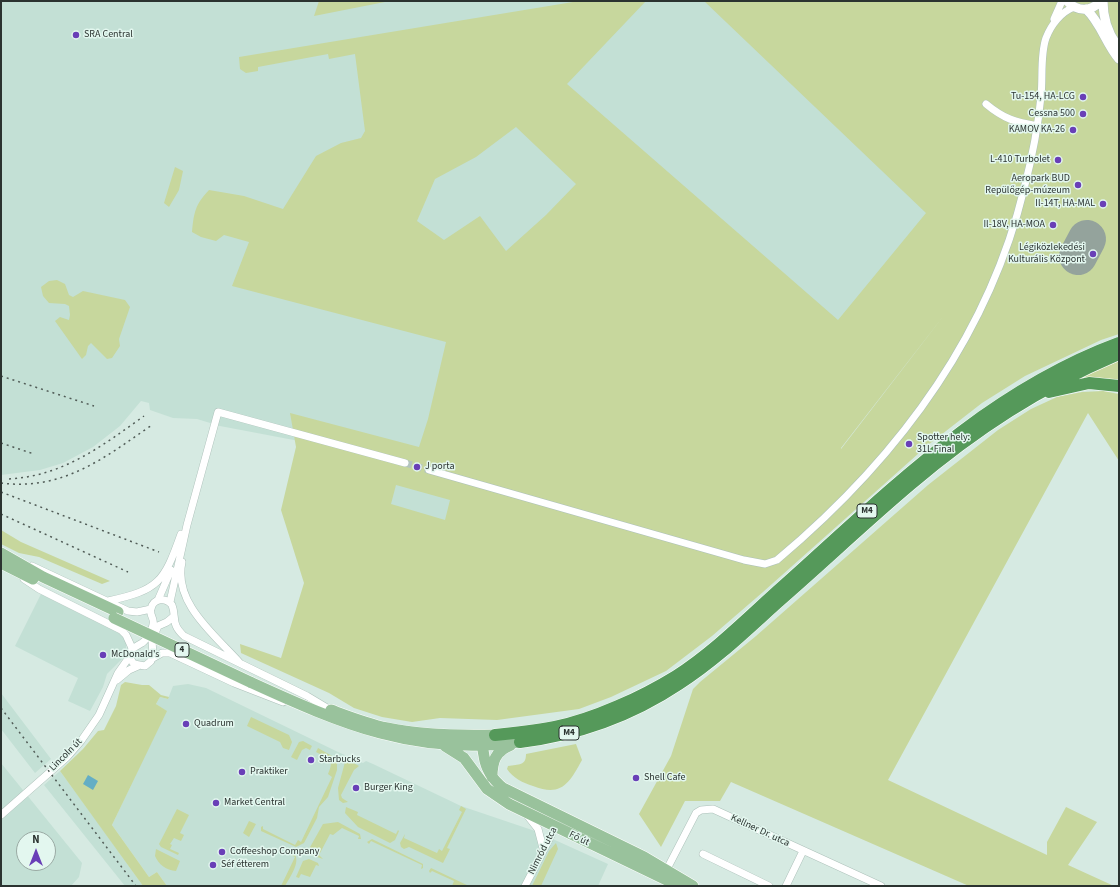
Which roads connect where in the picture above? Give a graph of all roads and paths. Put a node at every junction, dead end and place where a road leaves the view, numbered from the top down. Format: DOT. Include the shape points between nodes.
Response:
graph roads {
  1 [pos="1062,1"];
  2 [pos="1102,1"];
  3 [pos="1070,4"];
  4 [pos="1086,9"];
  5 [pos="1052,27"];
  6 [pos="1119,48"];
  7 [pos="1119,59"];
  8 [pos="986,104"];
  9 [pos="1038,126"];
  10 [pos="1119,340"];
  11 [pos="1119,343"];
  12 [pos="1107,348"];
  13 [pos="1119,354"];
  14 [pos="1119,386"];
  15 [pos="1031,397"];
  16 [pos="405,463"];
  17 [pos="429,470"];
  18 [pos="187,525"];
  19 [pos="3,559"];
  20 [pos="158,600"];
  21 [pos="108,601"];
  22 [pos="170,602"];
  23 [pos="151,608"];
  24 [pos="173,616"];
  25 [pos="154,619"];
  26 [pos="164,623"];
  27 [pos="142,643"];
  28 [pos="132,648"];
  29 [pos="152,649"];
  30 [pos="130,656"];
  31 [pos="153,658"];
  32 [pos="241,664"];
  33 [pos="138,666"];
  34 [pos="251,679"];
  35 [pos="115,681"];
  36 [pos="332,711"];
  37 [pos="320,714"];
  38 [pos="495,735"];
  39 [pos="465,736"];
  40 [pos="520,742"];
  41 [pos="441,744"];
  42 [pos="480,744"];
  43 [pos="492,778"];
  44 [pos="484,785"];
  45 [pos="525,812"];
  46 [pos="1,815"];
  47 [pos="562,817"];
  48 [pos="555,827"];
  49 [pos="543,848"];
  50 [pos="803,851"];
  51 [pos="703,854"];
  52 [pos="667,869"];
  53 [pos="645,870"];
  54 [pos="674,885"];
  55 [pos="525,886"];
  56 [pos="693,886"];
  57 [pos="769,886"];
  58 [pos="786,886"];
  59 [pos="881,886"];
  1 -- 5 [label="street"];
  2 -- 4 [label="street"];
  2 -- 6 [label="street" via="1105,21"];
  3 -- 4 [label="street"];
  3 -- 5 [label="street"];
  4 -- 7 [label="street" via="1097,21 1107,44"];
  5 -- 9 [label="street" via="1045,43"];
  8 -- 9 [label="street" via="1000,116"];
  9 -- 17 [label="street" via="1021,203 1003,257 984,304 951,367 926,404 876,465 822,519 772,563 744,560"];
  10 -- 12 [label="highway"];
  11 -- 12 [label="highway, M4"];
  12 -- 38 [label="highway, M4" via="1033,383 958,433 725,638 676,676 634,698 586,718 556,727"];
  13 -- 15 [label="highway, M4"];
  14 -- 15 [label="highway" via="1084,384"];
  15 -- 40 [label="highway, M4" via="983,428 931,468 726,649 680,684 616,718 574,732"];
  16 -- 18 [label="street" via="218,412"];
  18 -- 20 [label="street"];
  18 -- 21 [label="street" via="182,531 170,566 162,578 143,592"];
  18 -- 22 [label="street"];
  18 -- 32 [label="street" via="188,534 180,569 183,589 194,611"];
  19 -- 21 [label="street" via="44,570"];
  19 -- 28 [label="street" via="38,589 121,630"];
  19 -- 34 [label="main road, 4"];
  20 -- 22 [label="street"];
  20 -- 23 [label="street"];
  21 -- 23 [label="street" via="133,612"];
  22 -- 24 [label="street" via="174,609"];
  23 -- 25 [label="street"];
  24 -- 26 [label="street"];
  24 -- 32 [label="street" via="176,628 184,636"];
  25 -- 26 [label="street"];
  25 -- 27 [label="street" via="150,632"];
  26 -- 29 [label="street" via="158,626 154,634"];
  27 -- 28 [label="street"];
  27 -- 29 [label="street"];
  28 -- 30 [label="street"];
  29 -- 31 [label="street"];
  30 -- 33 [label="street"];
  30 -- 35 [label="street, Lincoln út"];
  31 -- 33 [label="street" via="145,666"];
  31 -- 37 [label="street" via="162,653 170,653 248,688"];
  32 -- 36 [label="street"];
  33 -- 35 [label="street, Lincoln út"];
  34 -- 36 [label="main road, 4"];
  34 -- 37 [label="main road, 4"];
  35 -- 46 [label="street, Lincoln út" via="99,715 81,741"];
  36 -- 39 [label="main road, 4" via="387,728"];
  37 -- 41 [label="main road, 4" via="387,736"];
  38 -- 39 [label="main road"];
  38 -- 42 [label="main road"];
  39 -- 42 [label="main road, 4"];
  40 -- 42 [label="main road"];
  40 -- 43 [label="main road" via="495,756 492,762"];
  41 -- 42 [label="main road"];
  41 -- 44 [label="main road, 4" via="464,758"];
  42 -- 43 [label="main road"];
  42 -- 44 [label="main road" via="474,760"];
  43 -- 47 [label="main road" via="511,792"];
  44 -- 45 [label="main road, Fő út / 4" via="496,797"];
  45 -- 48 [label="main road, Fő út / 4"];
  45 -- 49 [label="street" via="538,829"];
  47 -- 48 [label="street, Nimród utca"];
  47 -- 52 [label="main road"];
  48 -- 49 [label="street, Nimród utca"];
  48 -- 53 [label="main road, Fő út / 4"];
  49 -- 55 [label="street, Nimród utca"];
  50 -- 52 [label="street, Kellner Dr. utca" via="707,808 692,818"];
  50 -- 58 [label="street"];
  50 -- 59 [label="street, Kellner Dr. utca"];
  51 -- 57 [label="street"];
  52 -- 53 [label="main road"];
  52 -- 56 [label="main road"];
  53 -- 54 [label="main road, Fő út / 4"];
}
